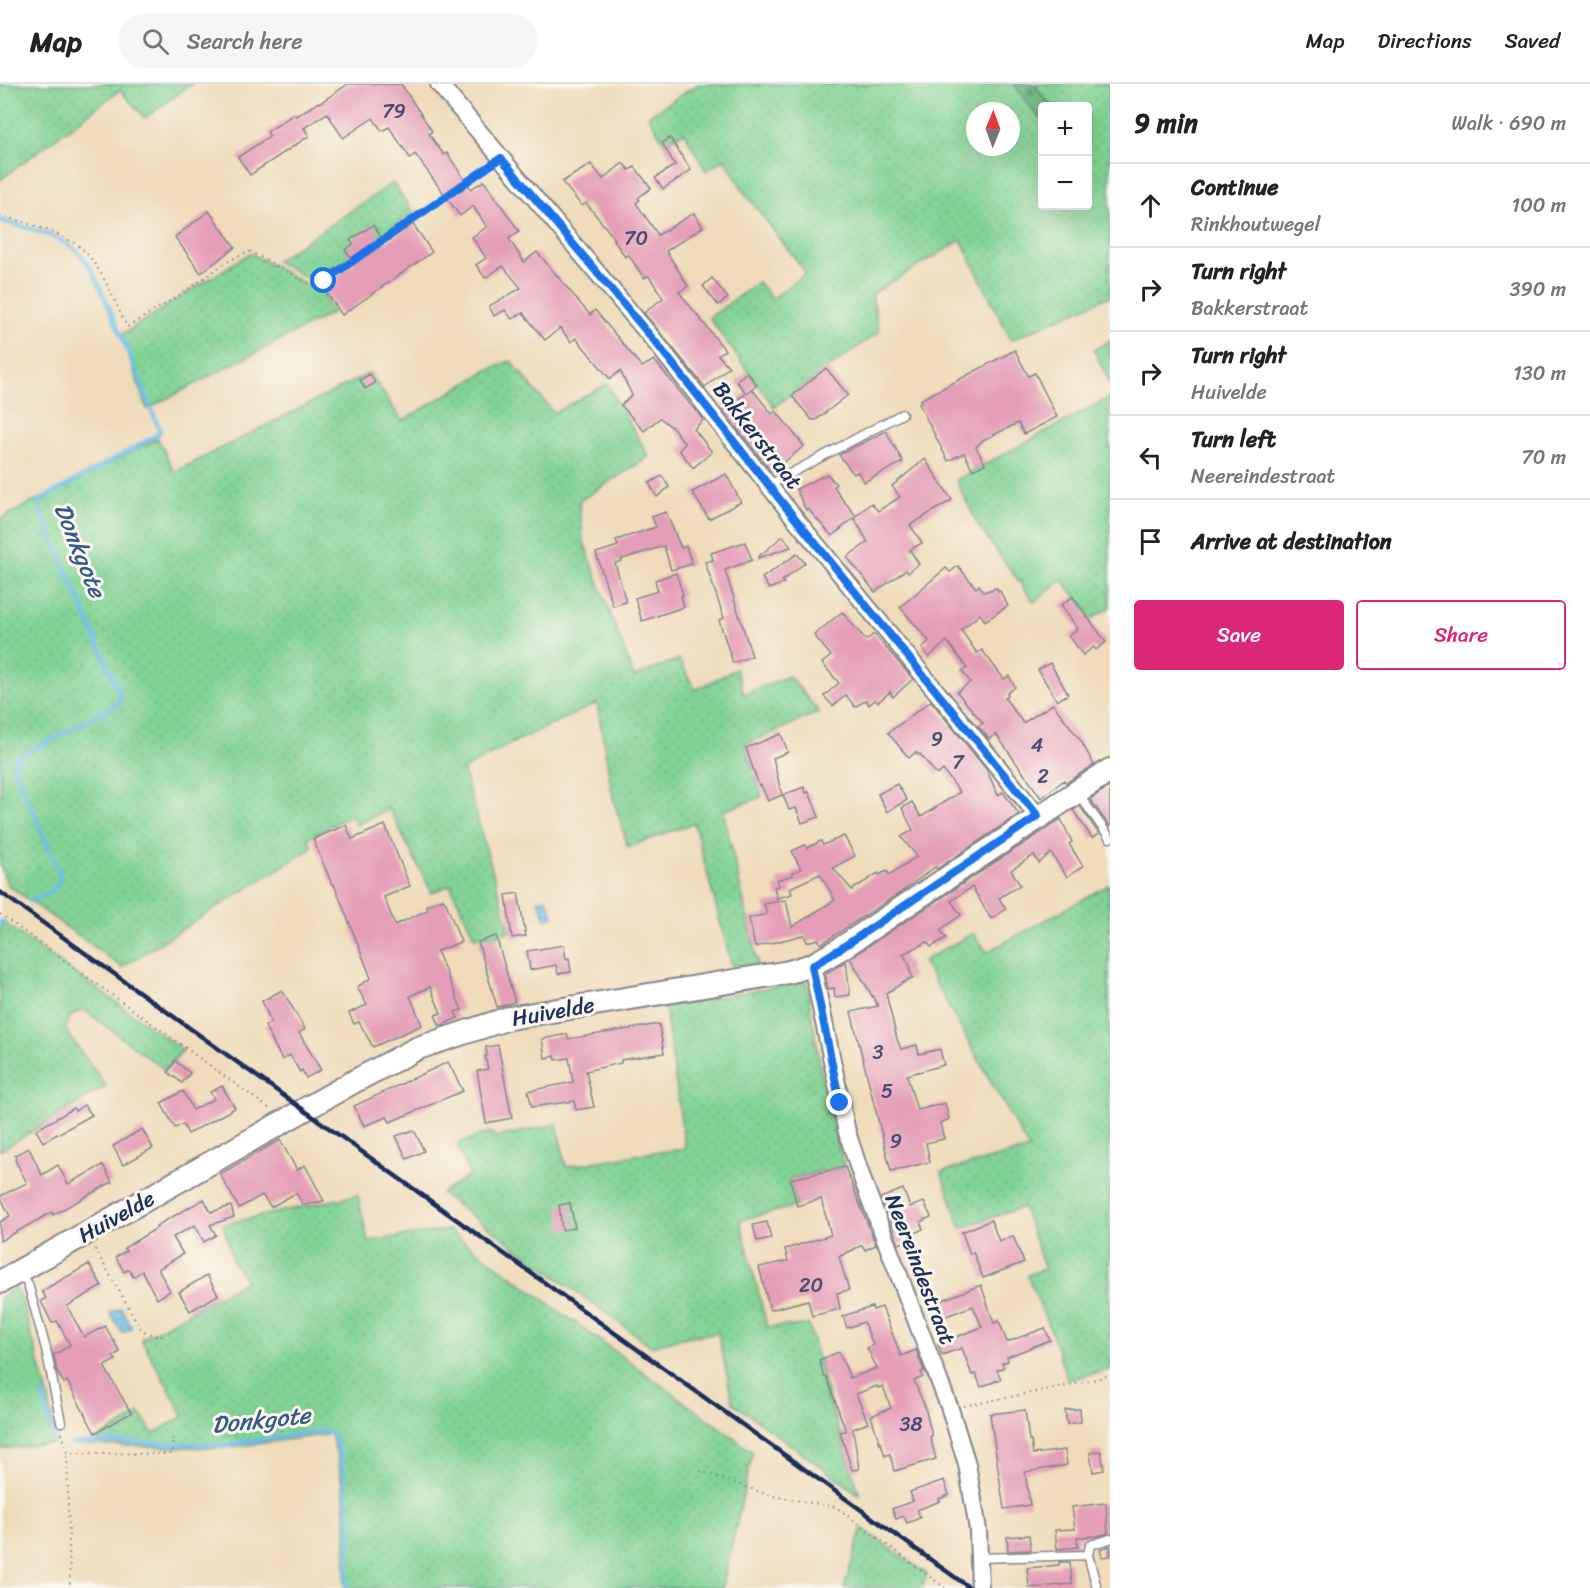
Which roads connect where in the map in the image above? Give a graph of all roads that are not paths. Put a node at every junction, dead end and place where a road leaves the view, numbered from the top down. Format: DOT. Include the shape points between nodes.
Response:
graph roads {
  1 [pos="439,84"];
  2 [pos="903,414"];
  3 [pos="769,485"];
  4 [pos="1110,770"];
  5 [pos="1077,792"];
  6 [pos="1038,816"];
  7 [pos="1110,838"];
  8 [pos="812,966"];
  9 [pos="10,1276"];
  10 [pos="61,1422"];
  11 [pos="1110,1539"];
  12 [pos="1088,1555"];
  13 [pos="979,1558"];
  14 [pos="980,1588"];
  15 [pos="1096,1588"];
  1 -- 3 [label="street, Bakkerstraat" via="657,344"];
  2 -- 3 [label="lane"];
  3 -- 6 [label="street, Bakkerstraat"];
  4 -- 5 [label="street, Huivelde"];
  5 -- 6 [label="street, Huivelde"];
  5 -- 7 [label="lane"];
  6 -- 8 [label="street, Huivelde"];
  8 -- 9 [label="street, Huivelde" via="509,1018 418,1048"];
  8 -- 13 [label="street, Neereindestraat" via="847,1132 961,1442 972,1485"];
  9 -- 10 [label="lane" via="28,1284"];
  11 -- 12 [label="lane" via="1090,1545"];
  12 -- 13 [label="lane"];
  12 -- 15 [label="lane"];
  13 -- 14 [label="street, Neereindestraat"];
}
